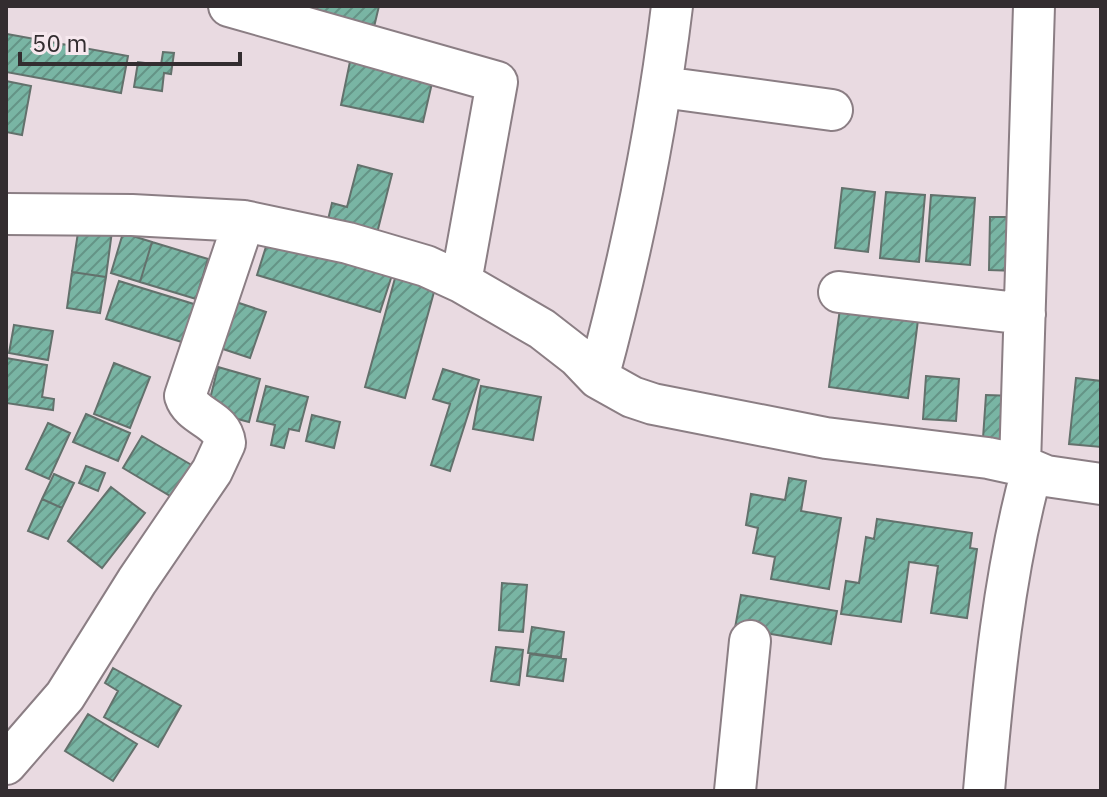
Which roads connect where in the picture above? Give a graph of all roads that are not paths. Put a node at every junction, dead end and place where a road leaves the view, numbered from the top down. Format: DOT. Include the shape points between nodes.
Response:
graph roads {
  1 [pos="229,6"];
  2 [pos="672,6"];
  3 [pos="1034,6"];
  4 [pos="662,87"];
  5 [pos="832,110"];
  6 [pos="6,214"];
  7 [pos="244,221"];
  8 [pos="461,282"];
  9 [pos="839,292"];
  10 [pos="1025,314"];
  11 [pos="598,378"];
  12 [pos="1026,468"];
  13 [pos="1101,484"];
  14 [pos="750,641"];
  15 [pos="6,764"];
  16 [pos="735,791"];
  17 [pos="984,791"];
  1 -- 8 [label="street" via="497,82"];
  2 -- 4 [label="street"];
  3 -- 10 [label="street"];
  4 -- 5 [label="street"];
  4 -- 11 [label="street"];
  6 -- 7 [label="street"];
  7 -- 8 [label="street" via="348,243"];
  7 -- 15 [label="street" via="185,396 188,405 219,426 225,443 65,696"];
  8 -- 11 [label="street" via="542,329"];
  9 -- 10 [label="street"];
  10 -- 12 [label="street"];
  11 -- 12 [label="street" via="632,397 683,411"];
  12 -- 13 [label="street"];
  12 -- 17 [label="street"];
  14 -- 16 [label="street"];
}
